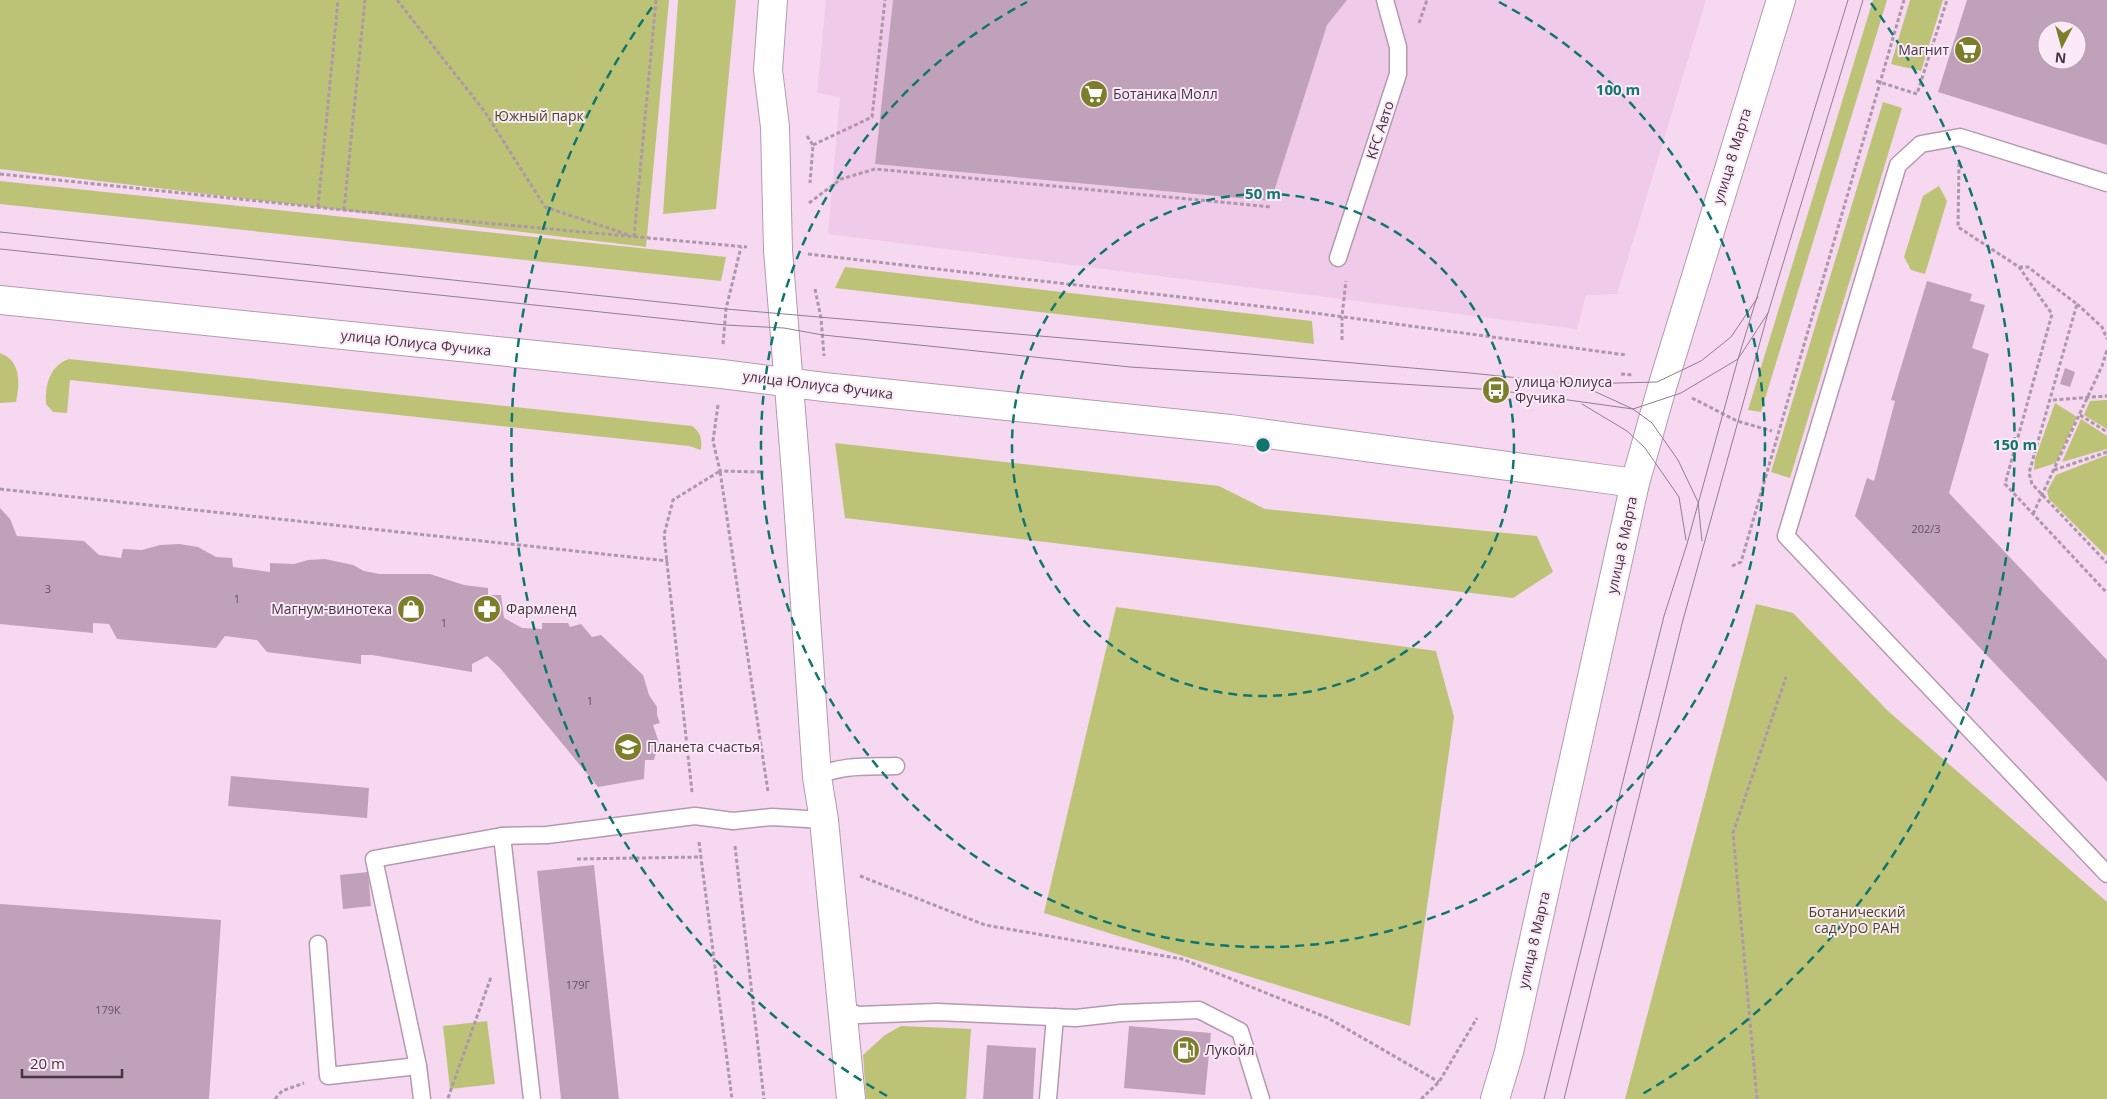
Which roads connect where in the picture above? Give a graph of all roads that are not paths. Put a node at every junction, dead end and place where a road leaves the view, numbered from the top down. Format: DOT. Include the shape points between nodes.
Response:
graph roads {
  1 [pos="773,0"];
  2 [pos="1385,0"];
  3 [pos="1781,0"];
  4 [pos="2107,183"];
  5 [pos="1338,258"];
  6 [pos="0,300"];
  7 [pos="787,382"];
  8 [pos="1635,483"];
  9 [pos="896,766"];
  10 [pos="817,777"];
  11 [pos="824,820"];
  12 [pos="502,836"];
  13 [pos="2107,874"];
  14 [pos="318,944"];
  15 [pos="842,1008"];
  16 [pos="1055,1018"];
  17 [pos="418,1066"];
  18 [pos="422,1099"];
  19 [pos="532,1099"];
  20 [pos="851,1099"];
  21 [pos="1048,1099"];
  22 [pos="1261,1099"];
  23 [pos="1496,1099"];
  1 -- 7 [label="street" via="768,70 775,127 778,250"];
  2 -- 5 [label="lane, KFC Авто" via="1398,47 1398,74"];
  3 -- 8 [label="street, улица 8 Марта"];
  4 -- 13 [label="lane" via="1960,137 1921,144 1898,165 1786,536"];
  6 -- 7 [label="street, улица Юлиуса Фучика"];
  7 -- 8 [label="street, улица Юлиуса Фучика" via="1230,429"];
  7 -- 10 [label="street"];
  8 -- 23 [label="street, улица 8 Марта"];
  9 -- 10 [label="lane" via="846,768"];
  10 -- 11 [label="street"];
  11 -- 12 [label="lane" via="772,817 733,821 695,816 547,835"];
  11 -- 15 [label="street"];
  12 -- 17 [label="lane" via="374,859"];
  12 -- 19 [label="lane"];
  14 -- 17 [label="lane" via="328,1076"];
  15 -- 16 [label="lane" via="858,1015 937,1012"];
  15 -- 20 [label="street"];
  16 -- 21 [label="lane"];
  16 -- 22 [label="lane" via="1199,1010 1240,1031"];
  17 -- 18 [label="lane"];
}
